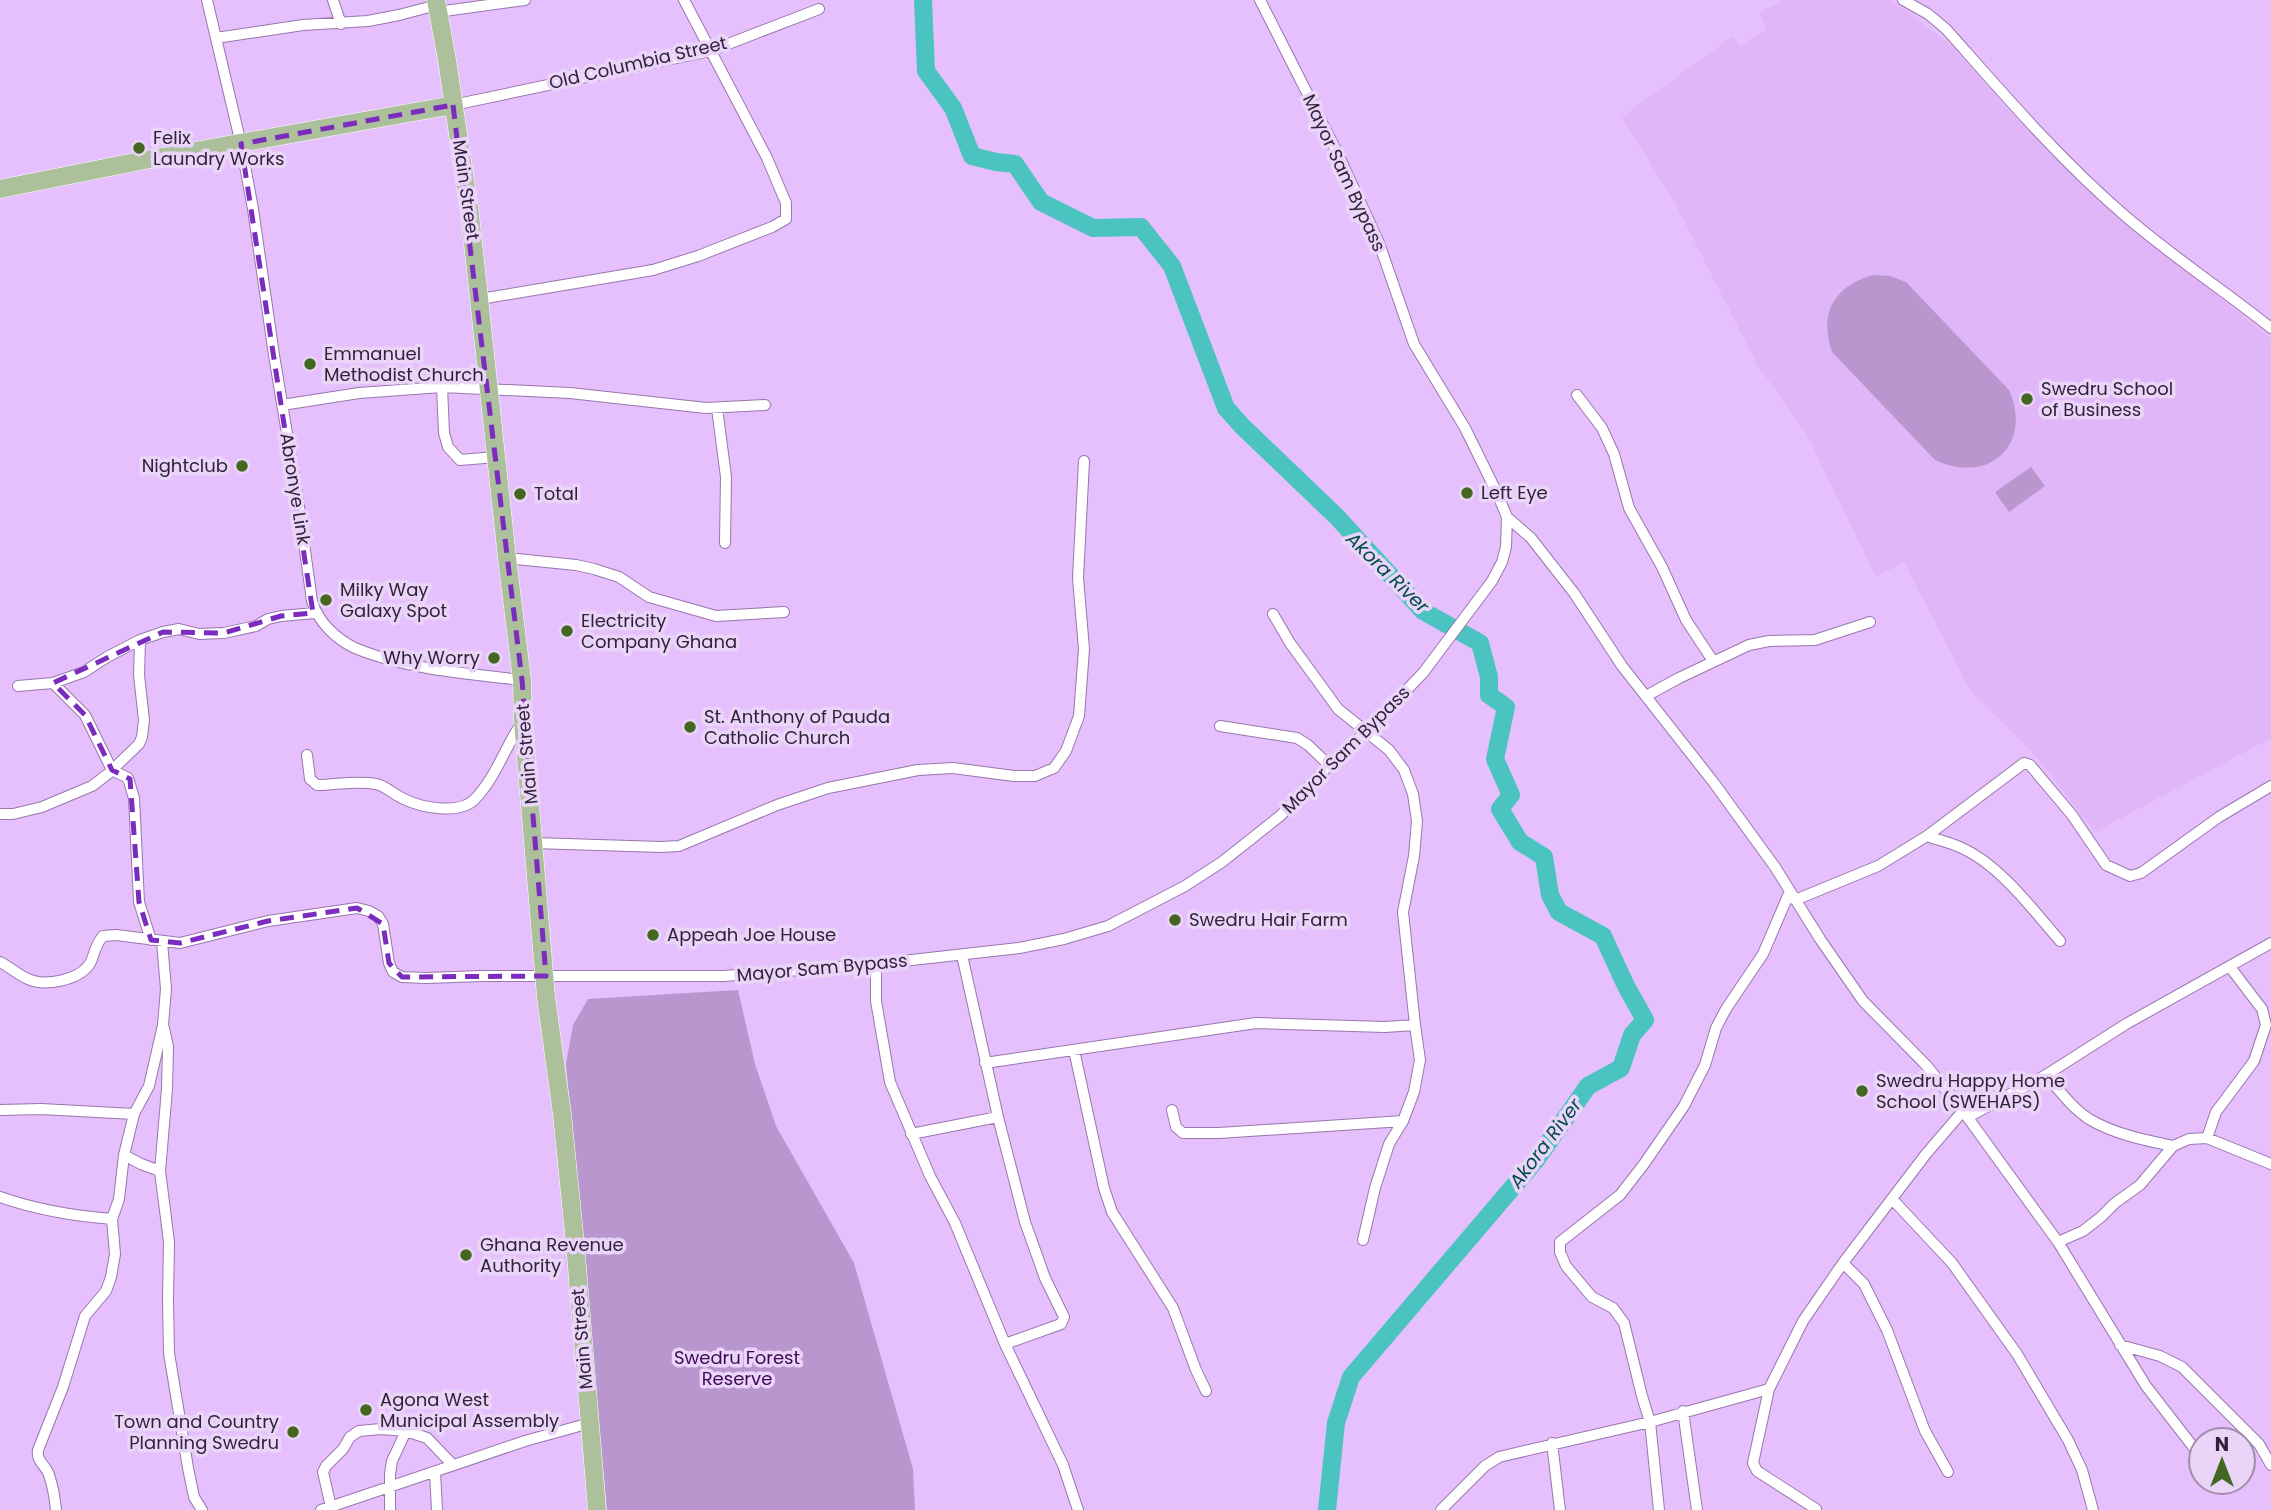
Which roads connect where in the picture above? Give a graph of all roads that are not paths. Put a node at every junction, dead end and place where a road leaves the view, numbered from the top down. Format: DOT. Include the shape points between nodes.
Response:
graph roads {
  1 [pos="207,0"];
  2 [pos="333,0"];
  3 [pos="525,0"];
  4 [pos="684,0"];
  5 [pos="1260,0"];
  6 [pos="1903,0"];
  7 [pos="495,2"];
  8 [pos="437,6"];
  9 [pos="819,9"];
  10 [pos="341,24"];
  11 [pos="216,38"];
  12 [pos="710,51"];
  13 [pos="453,105"];
  14 [pos="241,144"];
  15 [pos="0,189"];
  16 [pos="480,299"];
  17 [pos="2271,328"];
  18 [pos="443,387"];
  19 [pos="489,388"];
  20 [pos="1577,395"];
  21 [pos="282,405"];
  22 [pos="765,405"];
  23 [pos="717,408"];
  24 [pos="496,457"];
  25 [pos="1084,461"];
  26 [pos="1507,517"];
  27 [pos="725,543"];
  28 [pos="507,558"];
  29 [pos="785,612"];
  30 [pos="315,613"];
  31 [pos="1273,614"];
  32 [pos="1870,622"];
  33 [pos="140,640"];
  34 [pos="1713,661"];
  35 [pos="522,680"];
  36 [pos="52,683"];
  37 [pos="18,686"];
  38 [pos="1646,696"];
  39 [pos="523,721"];
  40 [pos="1220,726"];
  41 [pos="1366,732"];
  42 [pos="307,755"];
  43 [pos="1329,765"];
  44 [pos="112,770"];
  45 [pos="2271,786"];
  46 [pos="0,814"];
  47 [pos="1927,836"];
  48 [pos="534,843"];
  49 [pos="1792,895"];
  50 [pos="157,941"];
  51 [pos="2060,941"];
  52 [pos="2271,943"];
  53 [pos="961,955"];
  54 [pos="0,962"];
  55 [pos="876,964"];
  56 [pos="2230,967"];
  57 [pos="546,976"];
  58 [pos="163,1025"];
  59 [pos="1415,1025"];
  60 [pos="1074,1050"];
  61 [pos="985,1063"];
  62 [pos="2046,1075"];
  63 [pos="0,1110"];
  64 [pos="1172,1110"];
  65 [pos="134,1114"];
  66 [pos="1965,1114"];
  67 [pos="998,1117"];
  68 [pos="1403,1121"];
  69 [pos="911,1134"];
  70 [pos="2207,1138"];
  71 [pos="2173,1146"];
  72 [pos="124,1155"];
  73 [pos="2271,1164"];
  74 [pos="160,1171"];
  75 [pos="0,1197"];
  76 [pos="1893,1200"];
  77 [pos="112,1219"];
  78 [pos="1363,1240"];
  79 [pos="2057,1242"];
  80 [pos="1843,1263"];
  81 [pos="1005,1344"];
  82 [pos="2120,1345"];
  83 [pos="1769,1389"];
  84 [pos="1206,1391"];
  85 [pos="1683,1411"];
  86 [pos="1650,1422"];
  87 [pos="590,1423"];
  88 [pos="406,1432"];
  89 [pos="2187,1439"];
  90 [pos="1552,1443"];
  91 [pos="453,1465"];
  92 [pos="2271,1465"];
  93 [pos="435,1472"];
  94 [pos="1948,1472"];
  95 [pos="390,1488"];
  96 [pos="326,1508"];
  97 [pos="1816,1509"];
  98 [pos="56,1510"];
  99 [pos="202,1510"];
  100 [pos="390,1510"];
  101 [pos="437,1510"];
  102 [pos="597,1510"];
  103 [pos="1078,1510"];
  104 [pos="1441,1510"];
  105 [pos="1560,1510"];
  106 [pos="1659,1510"];
  107 [pos="1697,1510"];
  108 [pos="2093,1510"];
  1 -- 11 [label="street, Abronye Link"];
  2 -- 10 [label="street"];
  3 -- 7 [label="street"];
  4 -- 12 [label="street"];
  5 -- 26 [label="street, Mayor Sam Bypass" via="1379,243 1414,344 1465,429"];
  6 -- 17 [label="street" via="1946,29 2063,159 2123,215"];
  7 -- 8 [label="street"];
  8 -- 10 [label="street"];
  8 -- 13 [label="main road, Main Street"];
  9 -- 12 [label="street, Old Columbia Street"];
  10 -- 11 [label="street"];
  11 -- 14 [label="street, Abronye Link"];
  12 -- 13 [label="street, Old Columbia Street"];
  12 -- 16 [label="street" via="766,158 786,203 786,219 653,270"];
  13 -- 14 [label="main road"];
  13 -- 16 [label="main road, Main Street"];
  14 -- 15 [label="main road"];
  14 -- 21 [label="street, Abronye Link"];
  16 -- 19 [label="main road, Main Street"];
  18 -- 19 [label="street"];
  18 -- 21 [label="street"];
  18 -- 24 [label="street" via="448,447 460,460"];
  19 -- 23 [label="street"];
  19 -- 24 [label="main road, Main Street"];
  20 -- 34 [label="street" via="1602,428 1629,508 1686,620"];
  21 -- 30 [label="street, Abronye Link"];
  22 -- 23 [label="street"];
  23 -- 27 [label="street" via="726,477"];
  24 -- 28 [label="main road, Main Street"];
  25 -- 48 [label="street" via="1078,578 1084,649 1079,716 1054,768 1035,776 953,768 918,770 828,788 777,804 679,846"];
  26 -- 38 [label="street" via="1549,559"];
  26 -- 41 [label="street, Mayor Sam Bypass" via="1506,547 1492,581 1423,673"];
  28 -- 29 [label="street" via="594,569 619,577 649,597 716,615"];
  28 -- 35 [label="main road, Main Street"];
  30 -- 33 [label="street" via="281,616 224,633 179,629"];
  30 -- 35 [label="street" via="337,637 355,648 422,665"];
  31 -- 41 [label="street" via="1338,709"];
  32 -- 34 [label="street" via="1815,640 1749,645"];
  33 -- 36 [label="street" via="84,672"];
  33 -- 44 [label="street" via="142,737"];
  34 -- 38 [label="street"];
  35 -- 39 [label="main road, Main Street"];
  36 -- 37 [label="street"];
  36 -- 44 [label="street" via="85,715"];
  38 -- 49 [label="street" via="1722,793"];
  39 -- 42 [label="street" via="494,775 473,801 461,808 405,800 379,784 317,785 310,779"];
  39 -- 48 [label="main road, Main Street"];
  40 -- 43 [label="street" via="1297,738"];
  41 -- 43 [label="street, Mayor Sam Bypass"];
  41 -- 59 [label="street" via="1389,750 1404,770 1413,794 1417,821 1403,912"];
  43 -- 53 [label="street, Mayor Sam Bypass" via="1280,816 1222,862 1147,906 1108,926 1064,939"];
  44 -- 46 [label="street" via="92,786 42,807"];
  44 -- 50 [label="street" via="131,782 139,902"];
  45 -- 47 [label="street" via="2130,876 2106,865 2072,815 2031,765 2024,763"];
  47 -- 49 [label="street" via="1878,866"];
  47 -- 51 [label="street" via="1964,849 1991,868"];
  48 -- 57 [label="main road, Main Street"];
  49 -- 66 [label="street" via="1863,1001 1926,1065"];
  49 -- 86 [label="street" via="1763,954 1716,1028 1705,1065 1684,1107 1620,1195 1560,1242 1566,1266 1592,1297 1613,1308 1624,1323"];
  50 -- 54 [label="street" via="103,936 81,974 61,980 29,979"];
  50 -- 57 [label="street, Mayor Sam Bypass" via="180,943 268,920 357,908 378,916 389,963 393,972 402,976"];
  50 -- 58 [label="street" via="166,989"];
  52 -- 56 [label="street"];
  53 -- 55 [label="street, Mayor Sam Bypass"];
  53 -- 61 [label="street"];
  55 -- 57 [label="street, Mayor Sam Bypass" via="724,976"];
  55 -- 69 [label="street" via="876,1001 890,1082"];
  56 -- 62 [label="street"];
  56 -- 70 [label="street" via="2262,1009 2266,1025 2254,1061 2216,1112"];
  57 -- 87 [label="main road, Main Street"];
  58 -- 65 [label="street" via="149,1086"];
  58 -- 74 [label="street" via="168,1047"];
  59 -- 60 [label="street" via="1256,1023"];
  59 -- 68 [label="street" via="1420,1060"];
  60 -- 61 [label="street"];
  60 -- 84 [label="street" via="1112,1212 1174,1308"];
  61 -- 67 [label="street"];
  62 -- 66 [label="street"];
  62 -- 71 [label="street" via="2089,1119 2112,1131"];
  63 -- 65 [label="street"];
  64 -- 68 [label="street" via="1176,1128 1183,1133"];
  65 -- 72 [label="street"];
  66 -- 76 [label="street" via="1926,1154"];
  66 -- 79 [label="street"];
  67 -- 69 [label="street"];
  67 -- 81 [label="street" via="1034,1253 1063,1317 1061,1324"];
  68 -- 78 [label="street" via="1382,1166"];
  69 -- 81 [label="street" via="955,1223"];
  70 -- 71 [label="street"];
  70 -- 73 [label="street"];
  71 -- 79 [label="street" via="2140,1185 2083,1231"];
  72 -- 74 [label="street"];
  72 -- 77 [label="street"];
  74 -- 99 [label="street" via="169,1242 169,1353 194,1497"];
  75 -- 77 [label="street" via="34,1209"];
  76 -- 80 [label="street"];
  76 -- 108 [label="street" via="1952,1263 2017,1354 2068,1440"];
  77 -- 98 [label="street" via="115,1254 111,1277 106,1291 85,1315 38,1450 38,1461 48,1471"];
  79 -- 82 [label="street"];
  80 -- 83 [label="street" via="1803,1321"];
  80 -- 94 [label="street" via="1864,1284 1925,1431"];
  81 -- 103 [label="street" via="1063,1465"];
  82 -- 89 [label="street"];
  82 -- 92 [label="street" via="2182,1367 2259,1444"];
  83 -- 85 [label="street"];
  83 -- 97 [label="street" via="1753,1463 1757,1471"];
  85 -- 86 [label="street"];
  85 -- 107 [label="street"];
  86 -- 90 [label="street"];
  86 -- 106 [label="street"];
  87 -- 91 [label="street"];
  87 -- 102 [label="main road, Main Street"];
  88 -- 91 [label="street" via="427,1438"];
  88 -- 95 [label="street" via="392,1461"];
  88 -- 96 [label="street" via="359,1431 350,1437 323,1472"];
  90 -- 104 [label="street" via="1499,1457"];
  90 -- 105 [label="street"];
  91 -- 93 [label="street"];
  93 -- 95 [label="street"];
  93 -- 101 [label="street"];
  95 -- 96 [label="street"];
  95 -- 100 [label="street"];
}
